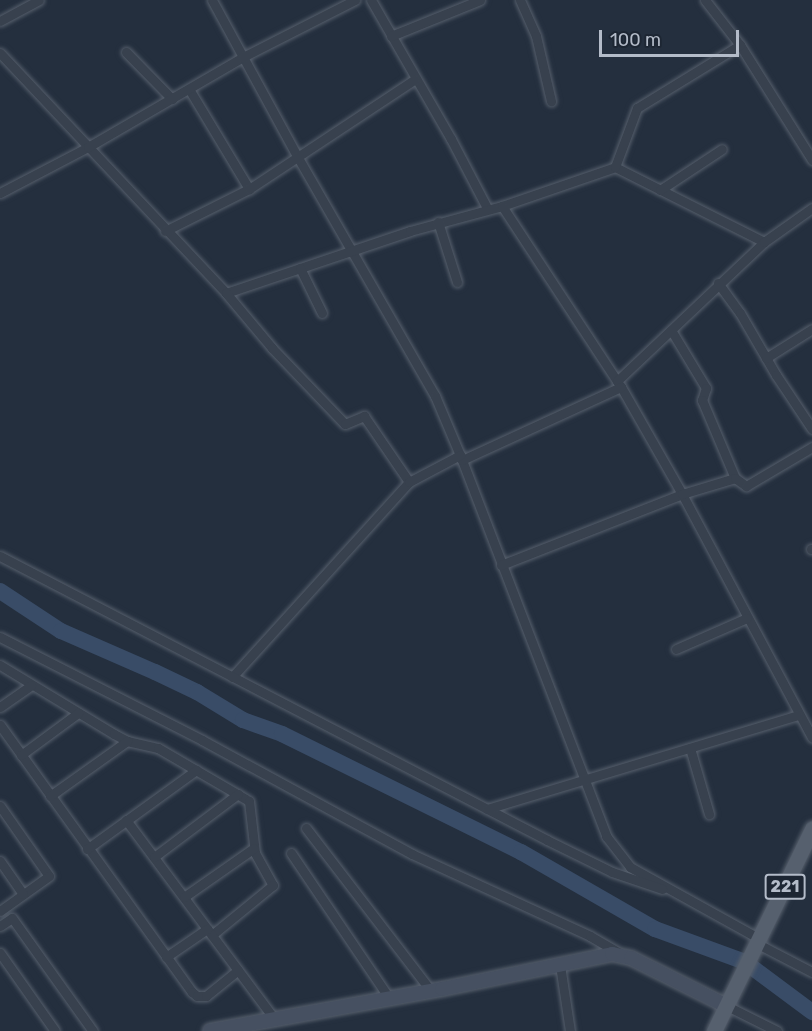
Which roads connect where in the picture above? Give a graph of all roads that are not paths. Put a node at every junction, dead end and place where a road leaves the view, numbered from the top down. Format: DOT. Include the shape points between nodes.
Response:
graph roads {
  1 [pos="39,0"];
  2 [pos="212,0"];
  3 [pos="355,0"];
  4 [pos="371,0"];
  5 [pos="480,0"];
  6 [pos="520,0"];
  7 [pos="705,0"];
  8 [pos="0,21"];
  9 [pos="391,36"];
  10 [pos="740,45"];
  11 [pos="126,52"];
  12 [pos="0,53"];
  13 [pos="243,57"];
  14 [pos="415,79"];
  15 [pos="189,89"];
  16 [pos="172,99"];
  17 [pos="551,101"];
  18 [pos="88,147"];
  19 [pos="722,148"];
  20 [pos="297,156"];
  21 [pos="812,160"];
  22 [pos="615,167"];
  23 [pos="249,189"];
  24 [pos="660,190"];
  25 [pos="0,193"];
  26 [pos="502,206"];
  27 [pos="487,208"];
  28 [pos="812,208"];
  29 [pos="438,222"];
  30 [pos="165,231"];
  31 [pos="764,242"];
  32 [pos="351,251"];
  33 [pos="300,268"];
  34 [pos="457,282"];
  35 [pos="718,284"];
  36 [pos="226,293"];
  37 [pos="322,313"];
  38 [pos="812,329"];
  39 [pos="671,330"];
  40 [pos="766,358"];
  41 [pos="619,384"];
  42 [pos="812,429"];
  43 [pos="812,447"];
  44 [pos="461,457"];
  45 [pos="735,478"];
  46 [pos="409,482"];
  47 [pos="682,494"];
  48 [pos="0,556"];
  49 [pos="501,565"];
  50 [pos="747,618"];
  51 [pos="0,637"];
  52 [pos="676,649"];
  53 [pos="0,665"];
  54 [pos="232,677"];
  55 [pos="32,685"];
  56 [pos="0,707"];
  57 [pos="78,713"];
  58 [pos="798,715"];
  59 [pos="0,725"];
  60 [pos="812,737"];
  61 [pos="128,741"];
  62 [pos="690,748"];
  63 [pos="21,755"];
  64 [pos="196,770"];
  65 [pos="585,777"];
  66 [pos="238,794"];
  67 [pos="50,796"];
  68 [pos="0,806"];
  69 [pos="487,809"];
  70 [pos="709,814"];
  71 [pos="126,820"];
  72 [pos="306,828"];
  73 [pos="812,829"];
  74 [pos="254,848"];
  75 [pos="87,849"];
  76 [pos="291,852"];
  77 [pos="154,857"];
  78 [pos="0,861"];
  79 [pos="673,892"];
  80 [pos="23,894"];
  81 [pos="184,897"];
  82 [pos="1,918"];
  83 [pos="210,932"];
  84 [pos="757,942"];
  85 [pos="0,953"];
  86 [pos="621,954"];
  87 [pos="166,957"];
  88 [pos="560,965"];
  89 [pos="238,970"];
  90 [pos="812,972"];
  91 [pos="431,991"];
  92 [pos="389,998"];
  93 [pos="728,1004"];
  94 [pos="273,1017"];
  95 [pos="55,1031"];
  96 [pos="93,1031"];
  97 [pos="210,1031"];
  98 [pos="570,1031"];
  99 [pos="714,1031"];
  100 [pos="777,1031"];
  1 -- 8 [label="street"];
  2 -- 13 [label="street"];
  3 -- 13 [label="street"];
  4 -- 9 [label="street"];
  5 -- 9 [label="street"];
  6 -- 17 [label="street" via="536,36"];
  7 -- 10 [label="street"];
  9 -- 14 [label="street"];
  10 -- 21 [label="street"];
  10 -- 22 [label="street" via="637,108"];
  11 -- 16 [label="street"];
  12 -- 18 [label="street"];
  13 -- 15 [label="street"];
  13 -- 20 [label="street"];
  14 -- 20 [label="street"];
  14 -- 27 [label="street"];
  15 -- 16 [label="street"];
  15 -- 23 [label="street"];
  16 -- 18 [label="street"];
  18 -- 25 [label="street"];
  18 -- 30 [label="street"];
  19 -- 24 [label="street"];
  20 -- 23 [label="street"];
  20 -- 32 [label="street"];
  22 -- 24 [label="street"];
  22 -- 26 [label="street"];
  23 -- 30 [label="street"];
  24 -- 31 [label="street"];
  26 -- 27 [label="street"];
  26 -- 41 [label="street"];
  27 -- 29 [label="street"];
  28 -- 31 [label="street"];
  29 -- 32 [label="street"];
  29 -- 34 [label="street"];
  30 -- 36 [label="street"];
  31 -- 35 [label="street"];
  32 -- 33 [label="street"];
  32 -- 44 [label="street" via="409,347"];
  33 -- 36 [label="street"];
  33 -- 37 [label="street"];
  35 -- 39 [label="street"];
  35 -- 40 [label="street"];
  36 -- 46 [label="street" via="345,424 364,416"];
  38 -- 40 [label="street"];
  39 -- 41 [label="street"];
  39 -- 45 [label="street" via="706,388 702,400"];
  40 -- 42 [label="street"];
  41 -- 44 [label="street"];
  41 -- 47 [label="street"];
  43 -- 45 [label="street" via="746,486"];
  44 -- 46 [label="street"];
  44 -- 49 [label="street"];
  45 -- 47 [label="street"];
  46 -- 54 [label="street"];
  47 -- 49 [label="street"];
  47 -- 50 [label="street"];
  48 -- 54 [label="street"];
  49 -- 65 [label="street"];
  50 -- 52 [label="street"];
  50 -- 58 [label="street"];
  51 -- 86 [label="street" via="202,740 412,854"];
  53 -- 55 [label="street"];
  54 -- 69 [label="street"];
  55 -- 56 [label="street"];
  55 -- 57 [label="street"];
  57 -- 61 [label="street"];
  57 -- 63 [label="street"];
  58 -- 60 [label="street"];
  58 -- 62 [label="street"];
  59 -- 63 [label="street"];
  61 -- 64 [label="street" via="158,748"];
  61 -- 67 [label="street"];
  62 -- 65 [label="street"];
  62 -- 70 [label="street"];
  63 -- 67 [label="street"];
  64 -- 66 [label="street"];
  64 -- 71 [label="street"];
  65 -- 69 [label="street"];
  65 -- 79 [label="street" via="606,836 619,854 630,867"];
  66 -- 74 [label="street" via="249,801"];
  66 -- 77 [label="street"];
  67 -- 75 [label="street"];
  68 -- 80 [label="street" via="49,876"];
  69 -- 79 [label="street" via="612,872"];
  71 -- 75 [label="street"];
  71 -- 77 [label="street"];
  72 -- 91 [label="street"];
  73 -- 84 [label="main road, 221"];
  74 -- 81 [label="street"];
  74 -- 83 [label="street" via="273,887"];
  75 -- 87 [label="street"];
  76 -- 92 [label="street"];
  77 -- 81 [label="street"];
  78 -- 80 [label="street"];
  79 -- 84 [label="street"];
  80 -- 82 [label="street"];
  81 -- 83 [label="street"];
  82 -- 96 [label="street" via="12,918"];
  83 -- 87 [label="street"];
  83 -- 89 [label="street"];
  84 -- 90 [label="street"];
  84 -- 93 [label="main road, 221"];
  85 -- 95 [label="street"];
  86 -- 88 [label="street"];
  86 -- 93 [label="street"];
  87 -- 89 [label="street" via="197,996 206,996"];
  88 -- 91 [label="street"];
  88 -- 98 [label="street"];
  89 -- 94 [label="street"];
  91 -- 92 [label="street"];
  92 -- 94 [label="street"];
  93 -- 99 [label="main road, 221"];
  93 -- 100 [label="street"];
  94 -- 97 [label="street"];
}
